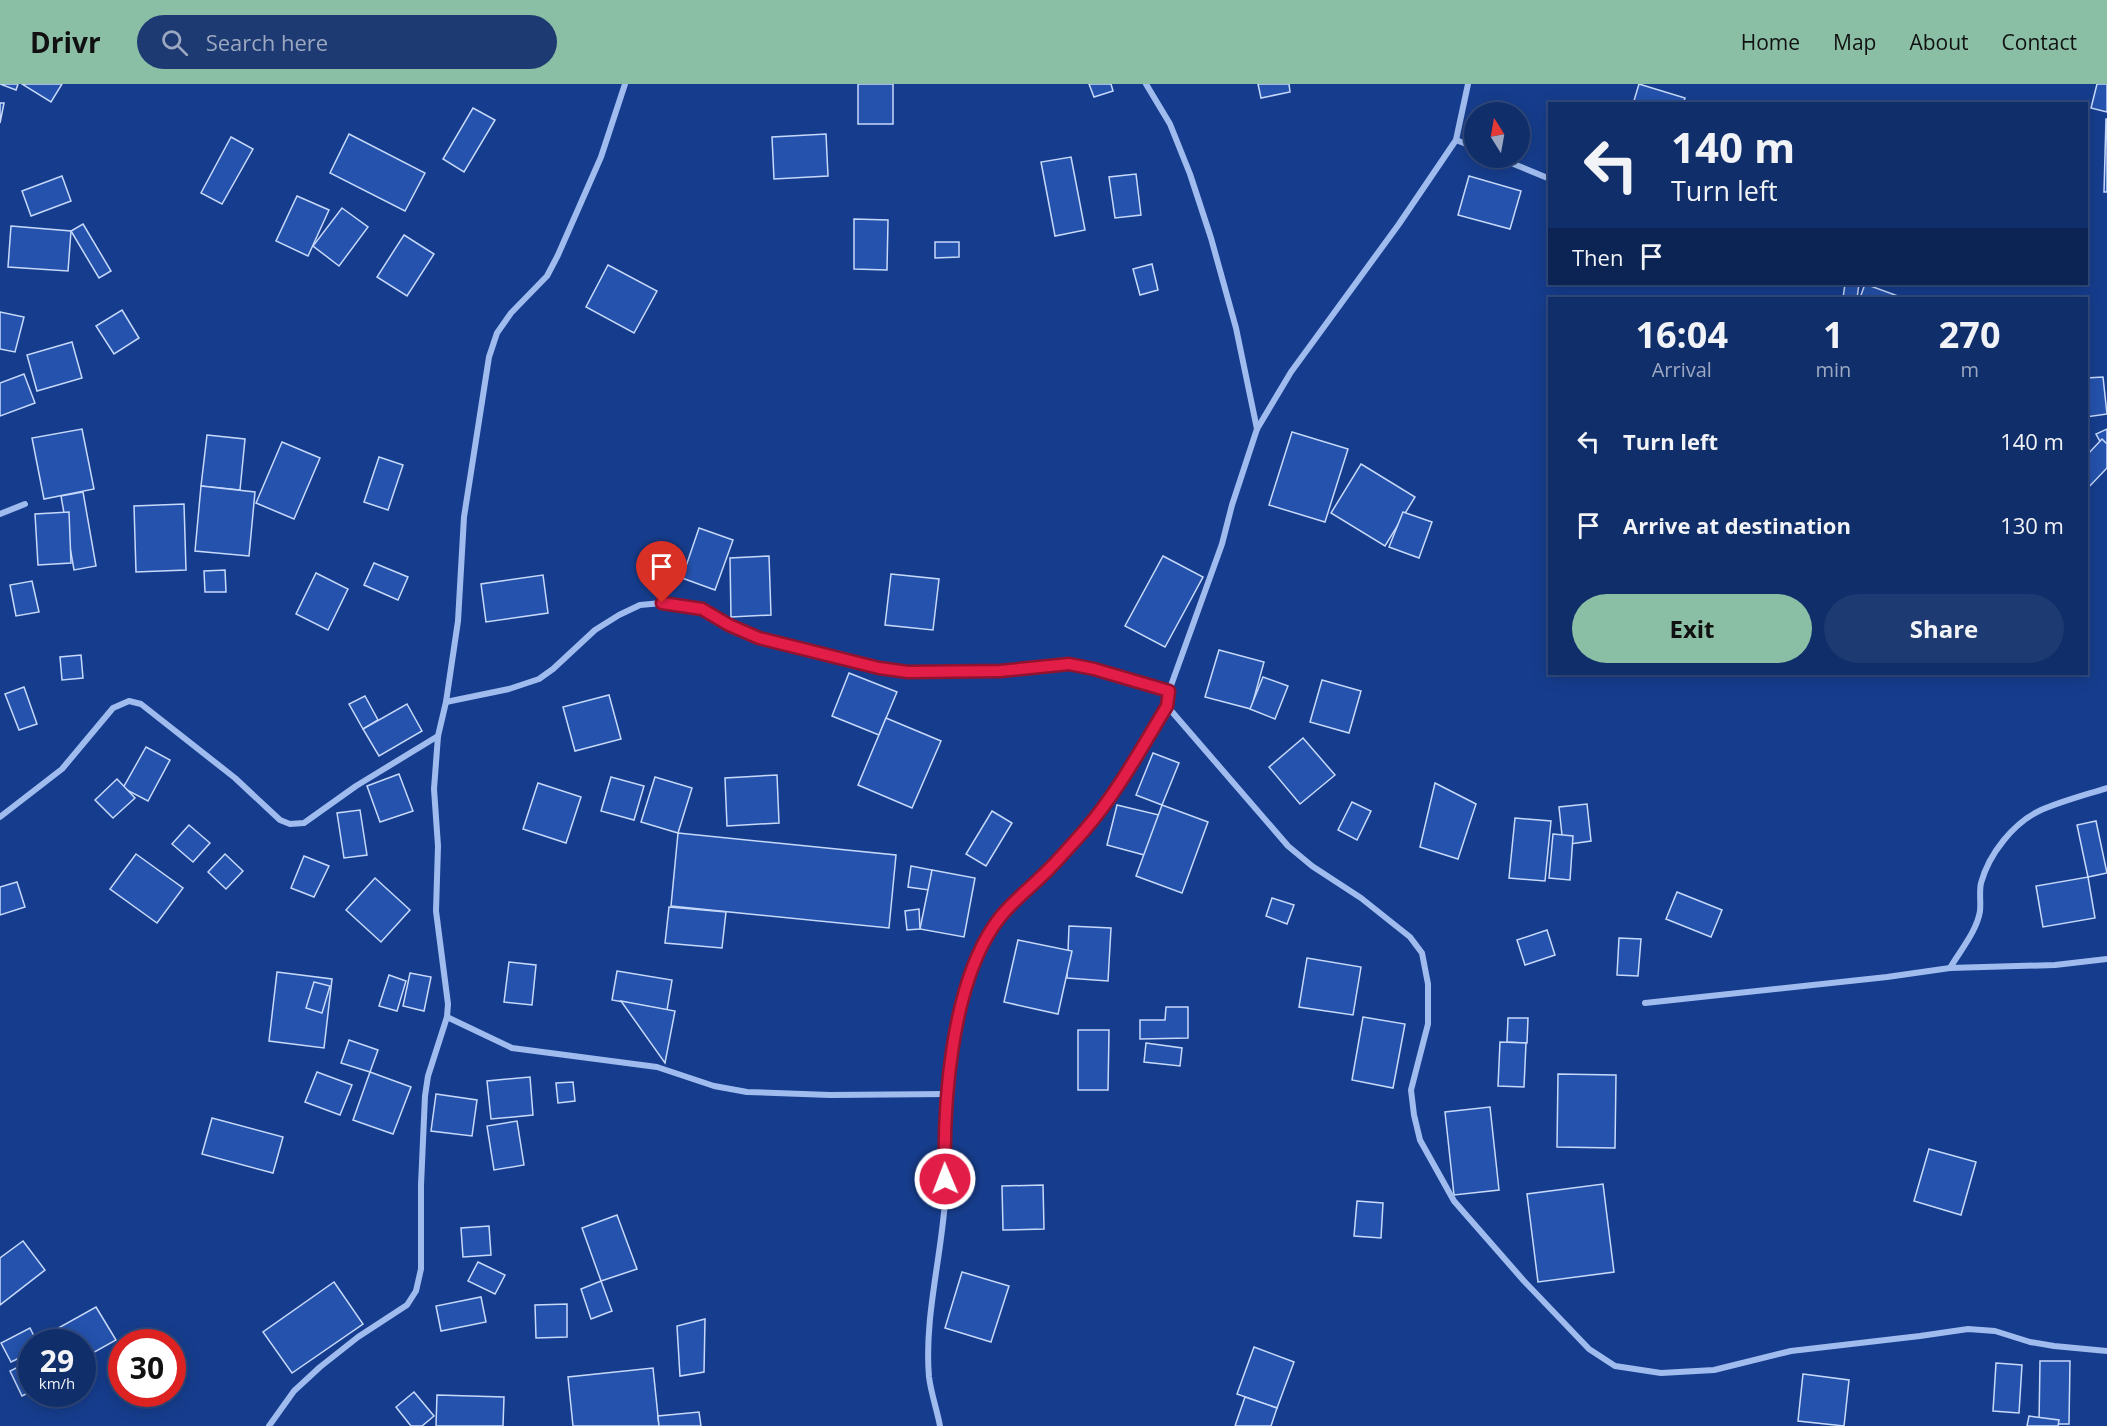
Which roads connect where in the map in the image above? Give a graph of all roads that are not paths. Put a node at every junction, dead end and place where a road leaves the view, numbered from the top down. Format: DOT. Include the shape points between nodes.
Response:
graph roads {
  1 [pos="625,84"];
  2 [pos="1146,84"];
  3 [pos="1468,84"];
  4 [pos="1456,140"];
  5 [pos="1464,143"];
  6 [pos="1523,168"];
  7 [pos="1548,178"];
  8 [pos="1257,429"];
  9 [pos="25,504"];
  10 [pos="0,514"];
  11 [pos="1169,691"];
  12 [pos="446,702"];
  13 [pos="1167,706"];
  14 [pos="438,736"];
  15 [pos="2107,788"];
  16 [pos="0,817"];
  17 [pos="2107,959"];
  18 [pos="1950,968"];
  19 [pos="1645,1003"];
  20 [pos="447,1017"];
  21 [pos="947,1094"];
  22 [pos="2107,1351"];
  23 [pos="269,1426"];
  24 [pos="940,1426"];
  1 -- 12 [label="street" via="601,157 558,255 547,276 497,333 489,357 464,517 458,621"];
  2 -- 8 [label="street" via="1170,124 1211,238 1236,328"];
  3 -- 4 [label="street"];
  4 -- 5 [label="street"];
  4 -- 8 [label="street" via="1291,372"];
  6 -- 7 [label="street"];
  8 -- 11 [label="street" via="1222,544"];
  9 -- 10 [label="street"];
  11 -- 12 [label="street" via="1069,664 989,672 879,668 759,638 702,609 662,603 640,605 619,615 539,679"];
  11 -- 13 [label="street"];
  12 -- 14 [label="street"];
  13 -- 21 [label="street" via="1114,792 1085,829 993,926 976,957 962,1004"];
  13 -- 22 [label="street" via="1288,846 1410,937 1422,953 1428,984 1428,1024 1411,1090 1420,1140 1454,1201 1589,1349 1615,1366 1661,1373 1714,1371 1791,1351 1968,1329 1995,1331 2054,1346"];
  14 -- 16 [label="street" via="356,786 316,816 304,823 290,824 280,820 235,778 141,704 129,701 113,708 62,769"];
  14 -- 20 [label="street" via="434,789 438,846 436,911"];
  15 -- 18 [label="street" via="2040,810 2014,829 1985,872 1976,924"];
  17 -- 18 [label="street" via="2055,965"];
  18 -- 19 [label="street"];
  20 -- 21 [label="street" via="512,1048 657,1067 714,1086 747,1092"];
  20 -- 23 [label="street" via="425,1096 421,1269 416,1291 407,1305 320,1367 294,1391"];
  21 -- 24 [label="street" via="945,1198 929,1335 929,1379"];
}
